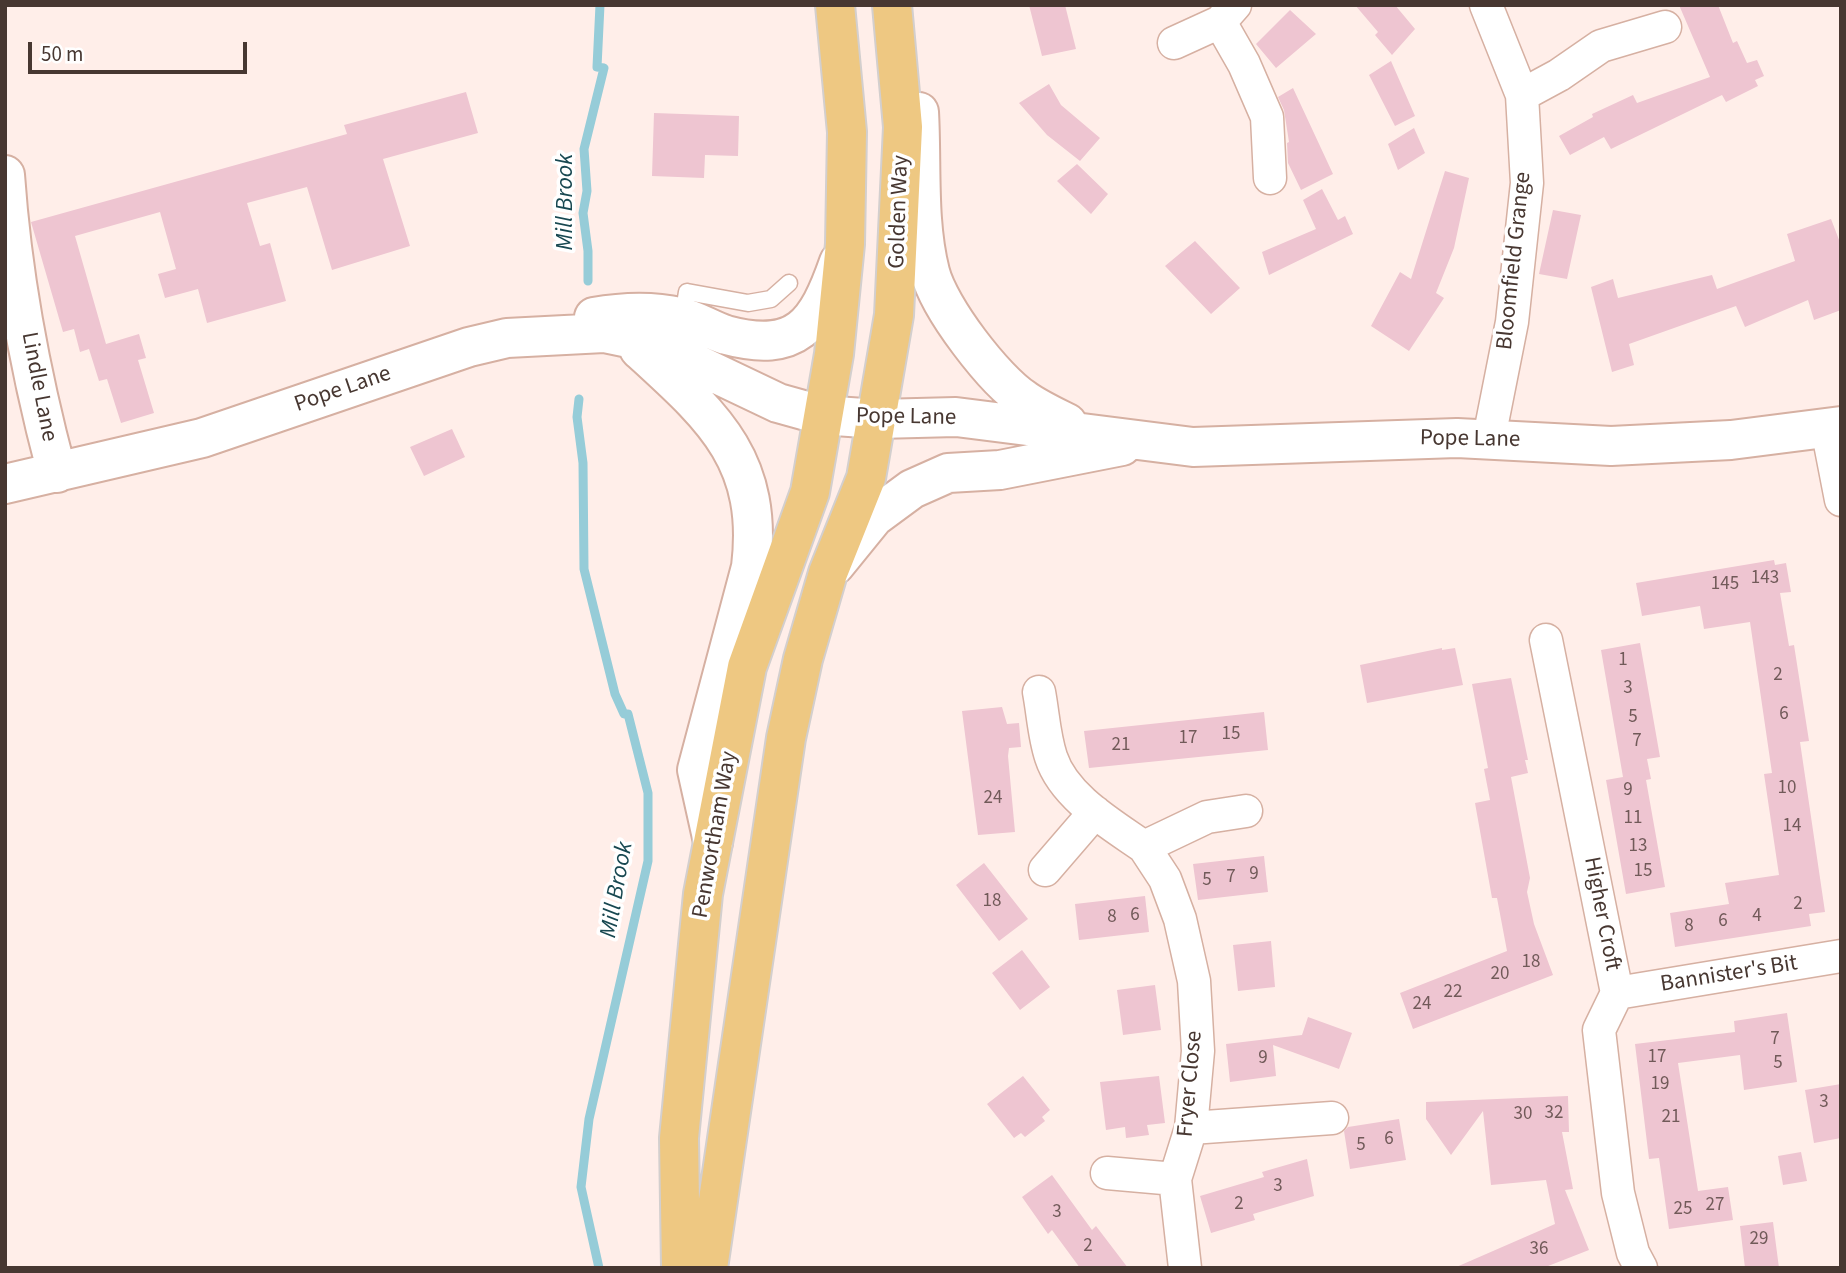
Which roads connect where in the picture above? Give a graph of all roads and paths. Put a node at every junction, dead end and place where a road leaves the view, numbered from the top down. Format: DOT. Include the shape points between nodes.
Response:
graph roads {
  1 [pos="835,5"];
  2 [pos="892,5"];
  3 [pos="911,5"];
  4 [pos="1486,5"];
  5 [pos="1227,13"];
  6 [pos="1665,27"];
  7 [pos="1174,43"];
  8 [pos="1522,95"];
  9 [pos="5,175"];
  10 [pos="1270,178"];
  11 [pos="845,244"];
  12 [pos="789,283"];
  13 [pos="683,317"];
  14 [pos="550,334"];
  15 [pos="626,337"];
  16 [pos="821,415"];
  17 [pos="878,419"];
  18 [pos="1834,427"];
  19 [pos="1081,431"];
  20 [pos="1489,438"];
  21 [pos="1144,442"];
  22 [pos="57,473"];
  23 [pos="5,484"];
  24 [pos="1841,500"];
  25 [pos="828,573"];
  26 [pos="1546,639"];
  27 [pos="1040,692"];
  28 [pos="1247,811"];
  29 [pos="1095,812"];
  30 [pos="713,842"];
  31 [pos="1144,847"];
  32 [pos="1045,870"];
  33 [pos="1841,957"];
  34 [pos="1617,993"];
  35 [pos="1332,1118"];
  36 [pos="1191,1128"];
  37 [pos="1107,1173"];
  38 [pos="1175,1179"];
  39 [pos="681,1268"];
  40 [pos="708,1268"];
  41 [pos="1185,1268"];
  42 [pos="1641,1268"];
  1 -- 11 [label="highway" via="847,132"];
  2 -- 17 [label="highway, Golden Way" via="903,127 897,285"];
  3 -- 19 [label="street" via="922,213 930,274 953,320 989,364 1023,399"];
  4 -- 8 [label="street, Bloomfield Grange"];
  5 -- 7 [label="street"];
  5 -- 10 [label="street" via="1268,117"];
  6 -- 8 [label="street" via="1601,46"];
  8 -- 20 [label="street, Bloomfield Grange" via="1527,183 1512,322"];
  9 -- 22 [label="street, Lindle Lane" via="9,239 44,428"];
  11 -- 13 [label="street" via="815,317 791,336 766,343 723,334"];
  11 -- 16 [label="highway" via="834,354"];
  12 -- 13 [label="lane" via="771,299 748,303 687,292"];
  13 -- 14 [label="street" via="618,314 588,318"];
  14 -- 15 [label="street, Pope Lane"];
  14 -- 22 [label="street, Pope Lane" via="469,347 202,438"];
  15 -- 16 [label="street, Pope Lane" via="652,343 778,403"];
  15 -- 30 [label="street" via="712,422 741,466 752,496 751,567 697,770"];
  16 -- 17 [label="street, Pope Lane"];
  16 -- 30 [label="highway, Penwortham Way" via="810,492 747,667"];
  17 -- 19 [label="street, Pope Lane" via="956,417"];
  17 -- 25 [label="highway" via="866,478"];
  18 -- 20 [label="street, Pope Lane" via="1731,440 1611,446"];
  18 -- 24 [label="street"];
  19 -- 21 [label="street, Pope Lane"];
  20 -- 21 [label="street, Pope Lane" via="1192,447"];
  21 -- 25 [label="street" via="1000,470 948,473 912,489 874,517"];
  22 -- 23 [label="street, Pope Lane"];
  25 -- 40 [label="highway" via="786,738"];
  26 -- 34 [label="street, Higher Croft"];
  27 -- 29 [label="street" via="1051,758 1070,788"];
  28 -- 31 [label="street" via="1207,817"];
  29 -- 31 [label="street"];
  29 -- 32 [label="street"];
  30 -- 39 [label="highway, Penwortham Way" via="702,894 679,1138"];
  31 -- 36 [label="street, Fryer Close" via="1165,878 1194,981 1198,1051"];
  33 -- 34 [label="street, Bannister's Bit"];
  34 -- 42 [label="street, Higher Croft" via="1599,1031 1618,1194"];
  35 -- 36 [label="street"];
  36 -- 38 [label="street, Fryer Close"];
  37 -- 38 [label="street"];
  38 -- 41 [label="street, Fryer Close"];
}
